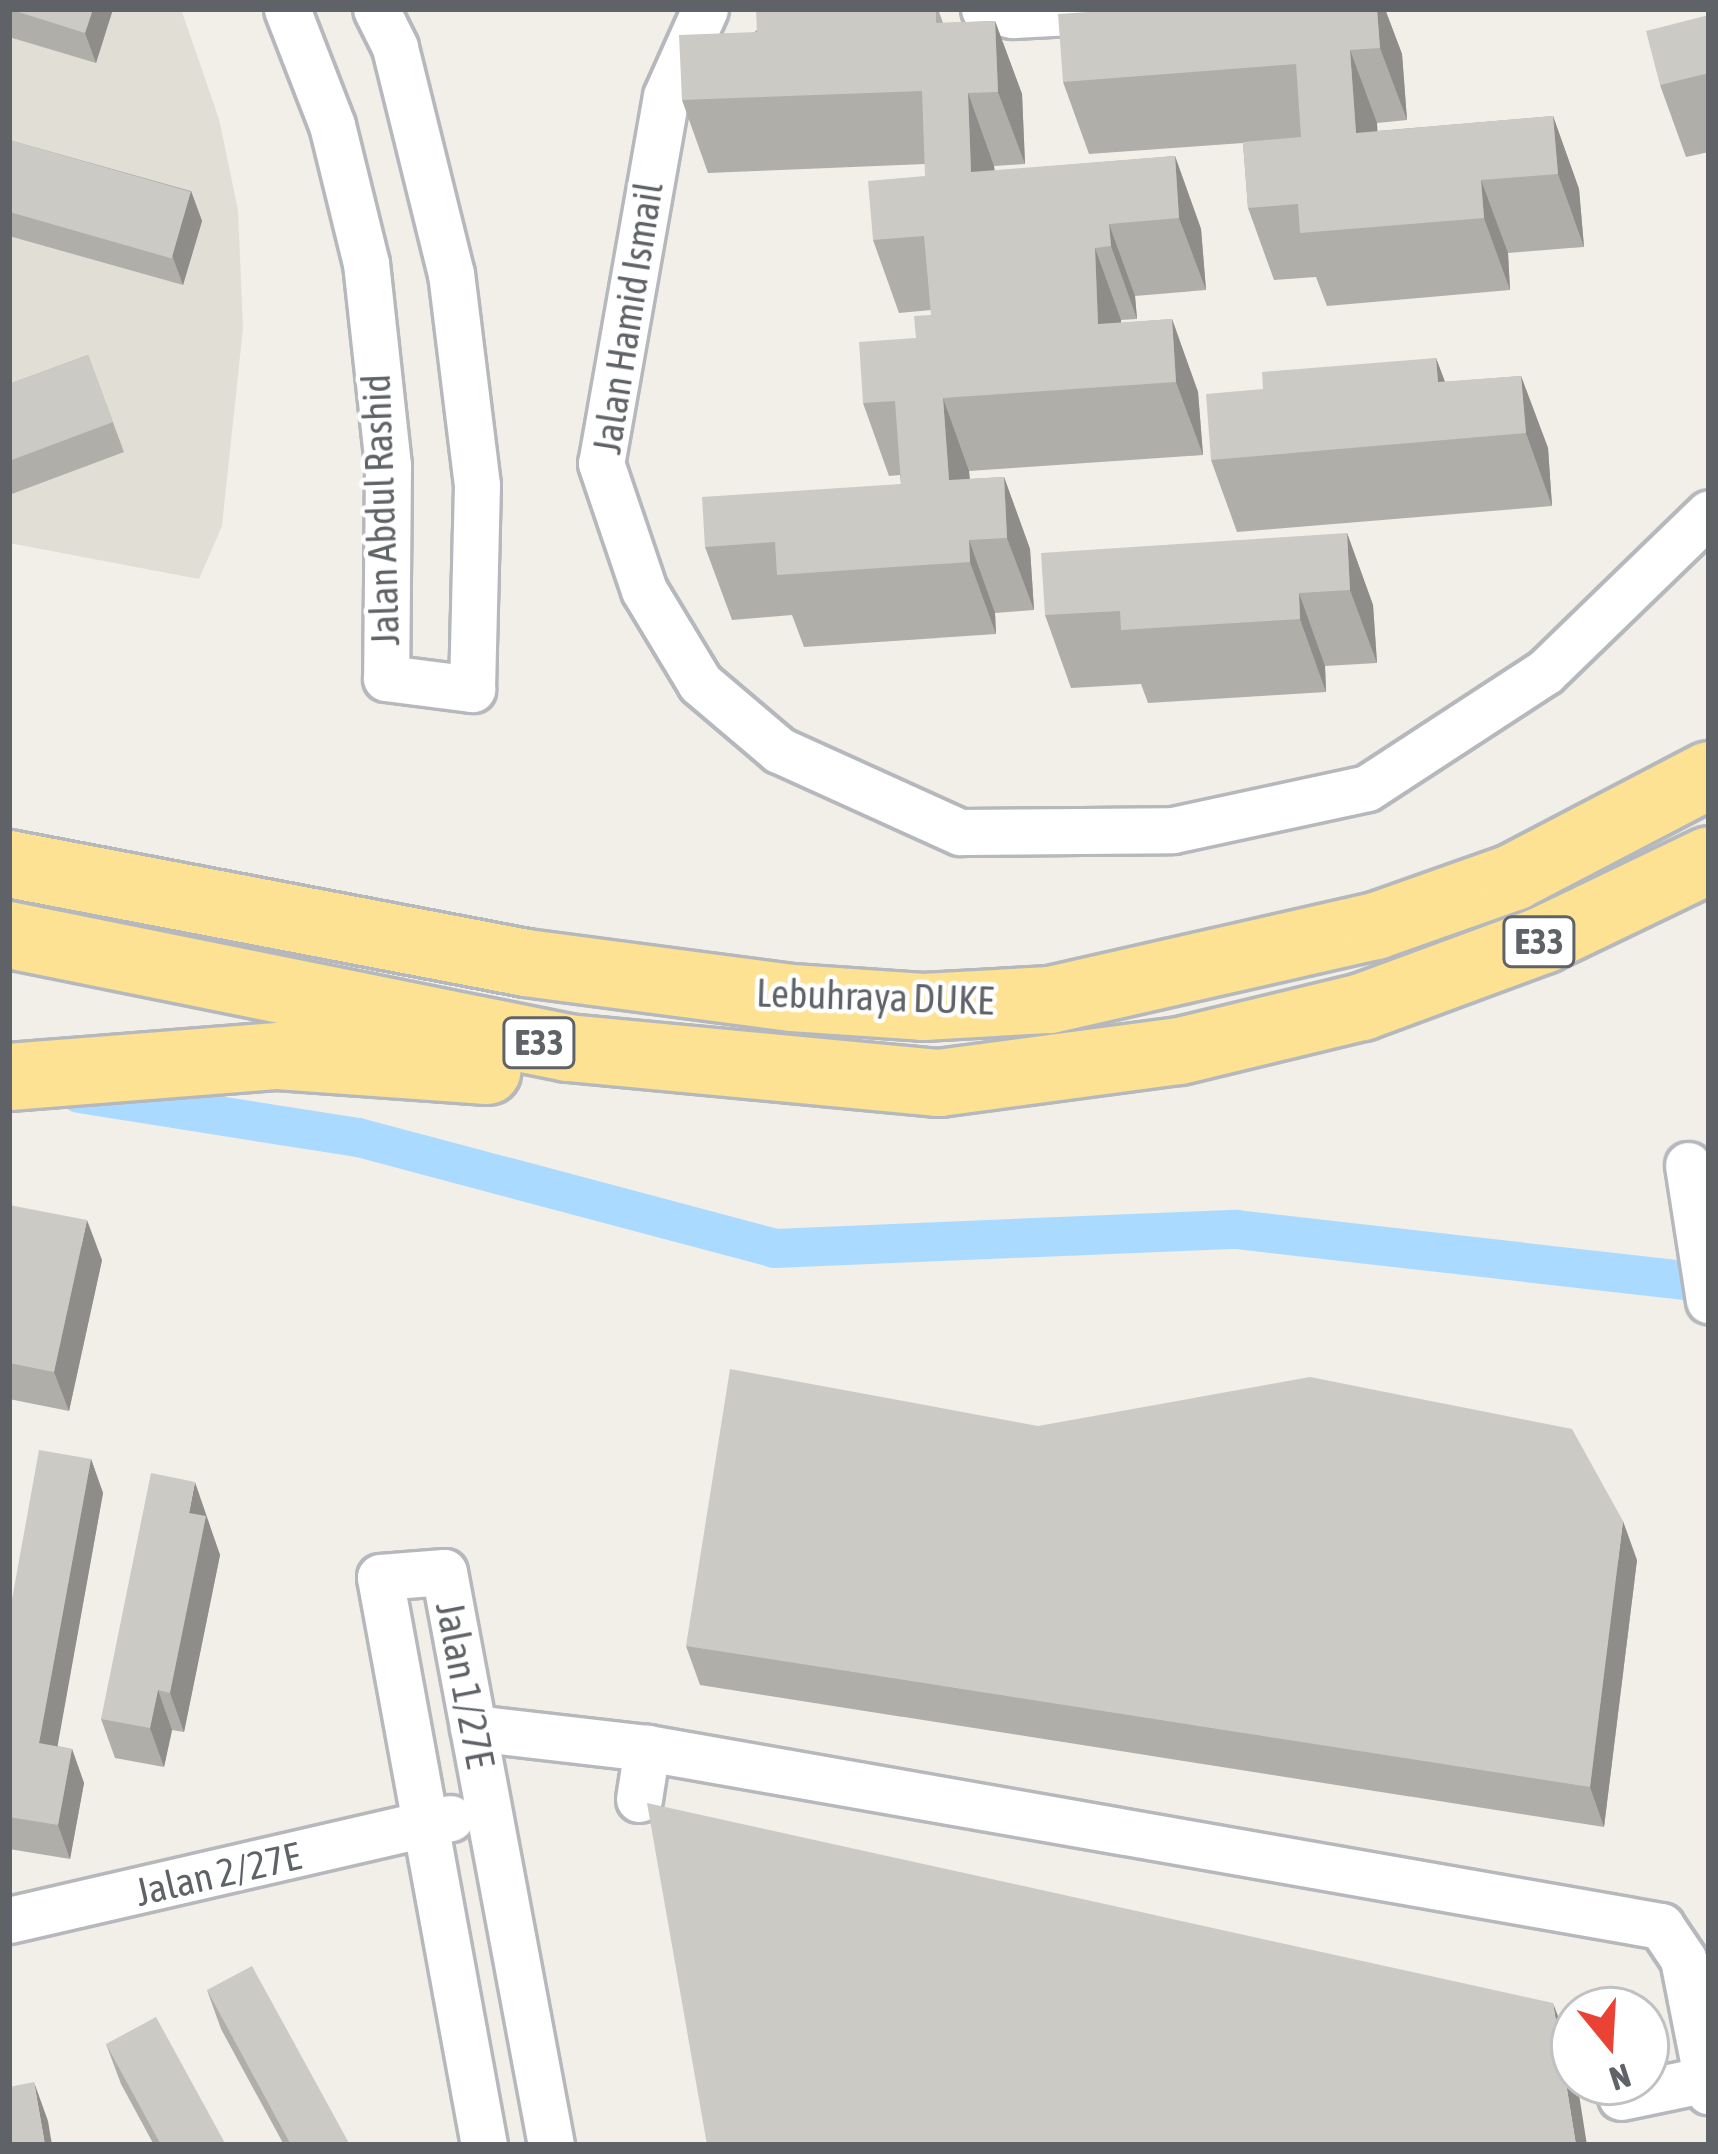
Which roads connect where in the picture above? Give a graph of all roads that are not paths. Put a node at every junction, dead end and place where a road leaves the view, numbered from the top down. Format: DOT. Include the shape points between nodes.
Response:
graph roads {
  1 [pos="286,9"];
  2 [pos="705,9"];
  3 [pos="984,9"];
  4 [pos="1130,9"];
  5 [pos="386,11"];
  6 [pos="1709,513"];
  7 [pos="1709,775"];
  8 [pos="1709,860"];
  9 [pos="9,863"];
  10 [pos="9,935"];
  11 [pos="9,956"];
  12 [pos="146,962"];
  13 [pos="9,1078"];
  14 [pos="939,1083"];
  15 [pos="1688,1165"];
  16 [pos="1709,1300"];
  17 [pos="473,1728"];
  18 [pos="647,1748"];
  19 [pos="415,1770"];
  20 [pos="639,1799"];
  21 [pos="488,1809"];
  22 [pos="426,1825"];
  23 [pos="344,1846"];
  24 [pos="437,1889"];
  25 [pos="9,1920"];
  26 [pos="1708,2085"];
  27 [pos="1670,2090"];
  28 [pos="484,2145"];
  29 [pos="551,2145"];
  1 -- 5 [label="street, Jalan Abdul Rashid" via="332,125 366,263 388,465 386,678 472,689 477,485 451,274"];
  2 -- 6 [label="street, Jalan Hamid Ismail" via="667,96 601,464 644,590 700,683 778,750 960,832 1173,830 1367,788 1545,672"];
  3 -- 4 [label="street"];
  7 -- 9 [label="highway, Lebuhraya DUKE / E33" via="1514,877 1376,926 1050,1000 923,1006 792,998 526,964"];
  8 -- 14 [label="highway, Lebuhraya DUKE / E33" via="1543,940 1362,1007 1180,1051"];
  10 -- 12 [label="highway, Lebuhraya DUKE / E33"];
  11 -- 12 [label="highway"];
  12 -- 14 [label="highway, Lebuhraya DUKE / E33" via="568,1048"];
  13 -- 14 [label="highway" via="278,1056 717,1097"];
  15 -- 16 [label="street"];
  17 -- 18 [label="street"];
  17 -- 19 [label="street, Jalan 1/27E" via="444,1572 380,1577"];
  17 -- 21 [label="street, Jalan 1/27E"];
  18 -- 20 [label="street"];
  18 -- 26 [label="street" via="1661,1926 1683,1958"];
  19 -- 22 [label="street, Jalan 1/27E"];
  19 -- 23 [label="street" via="394,1804"];
  21 -- 22 [label="street, Jalan 2/27E"];
  21 -- 29 [label="street, Jalan 1/27E"];
  22 -- 23 [label="street, Jalan 2/27E"];
  22 -- 24 [label="street, Jalan 1/27E"];
  23 -- 24 [label="street"];
  23 -- 25 [label="street, Jalan 2/27E"];
  24 -- 28 [label="street, Jalan 1/27E"];
  26 -- 27 [label="street"];
}
